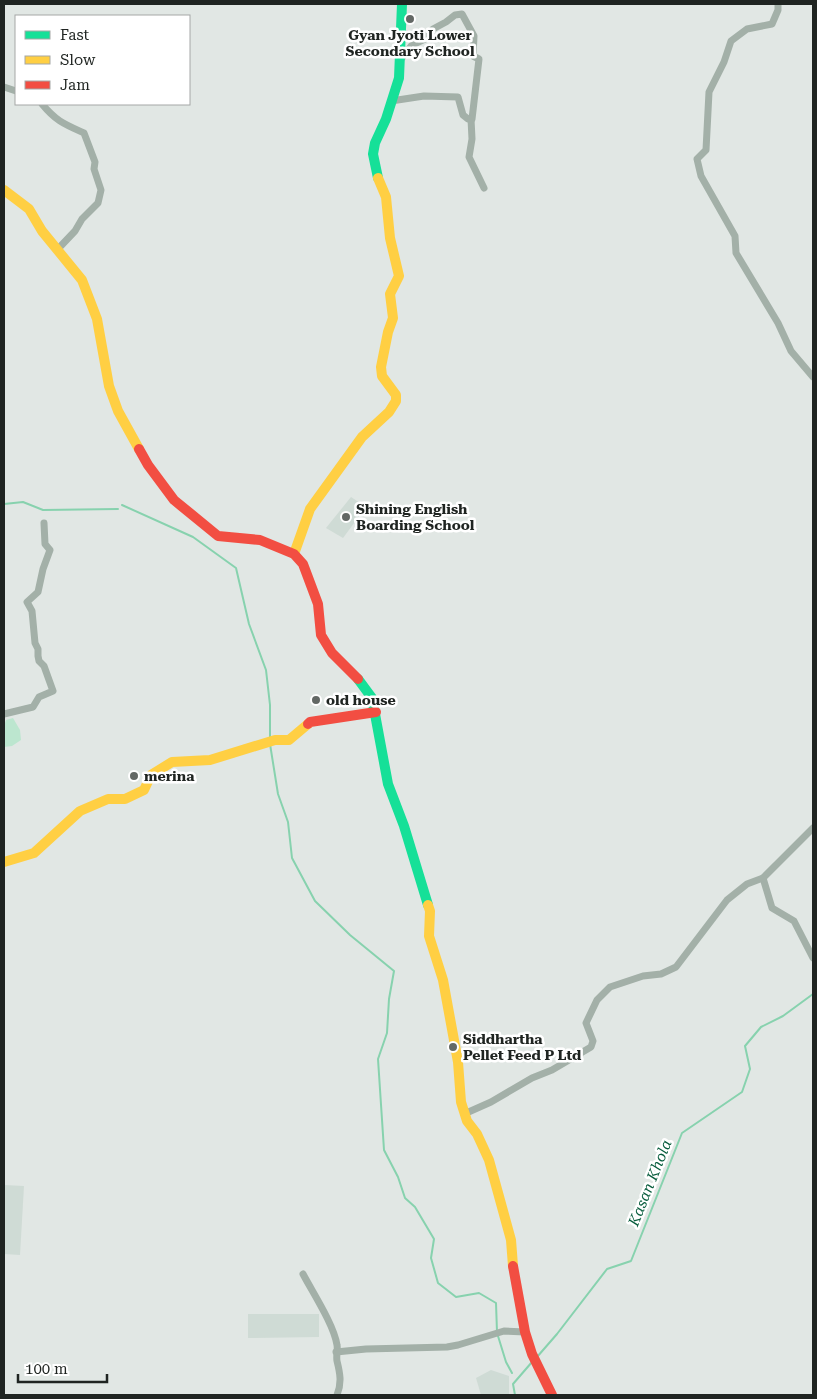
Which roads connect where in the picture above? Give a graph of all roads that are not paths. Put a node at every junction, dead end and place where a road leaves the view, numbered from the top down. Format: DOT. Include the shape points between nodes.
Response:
graph roads {
  1 [pos="402,4"];
  2 [pos="778,4"];
  3 [pos="401,59"];
  4 [pos="392,101"];
  5 [pos="43,105"];
  6 [pos="471,119"];
  7 [pos="484,188"];
  8 [pos="4,190"];
  9 [pos="57,250"];
  10 [pos="813,377"];
  11 [pos="44,523"];
  12 [pos="294,554"];
  13 [pos="376,712"];
  14 [pos="4,714"];
  15 [pos="813,828"];
  16 [pos="4,862"];
  17 [pos="763,878"];
  18 [pos="813,958"];
  19 [pos="464,1114"];
  20 [pos="303,1274"];
  21 [pos="525,1332"];
  22 [pos="336,1352"];
  23 [pos="337,1395"];
  24 [pos="552,1395"];
  1 -- 3 [label="main road"];
  2 -- 10 [label="street" via="772,24 746,28 731,41 709,92 706,150 696,159 701,176 735,236 736,253 791,351"];
  3 -- 4 [label="main road"];
  3 -- 6 [label="street" via="412,45 425,39 433,29 462,14 474,36 472,56 479,59"];
  4 -- 6 [label="street" via="424,96 458,97 463,115"];
  4 -- 12 [label="main road" via="373,154 377,177 386,198 390,238 399,276 390,294 393,318 381,367 382,376 396,395 396,401 362,437 310,508"];
  5 -- 9 [label="street" via="59,122 84,133 92,151 101,190 98,203"];
  6 -- 7 [label="street" via="470,157"];
  8 -- 9 [label="main road" via="29,209"];
  9 -- 12 [label="main road" via="78,274 97,319 106,372 118,411 148,465 174,500 218,536 260,540"];
  11 -- 14 [label="street" via="45,544 50,555 38,592 27,602 32,611 38,656 53,691 39,697 33,707"];
  12 -- 13 [label="main road" via="303,564 318,604 318,626 323,639 342,666 366,687"];
  13 -- 16 [label="main road" via="310,722 289,740 275,740 210,760 172,762 151,775 144,790 125,799 108,799 80,811 34,853"];
  13 -- 19 [label="main road" via="388,784 430,911 429,936 443,980"];
  15 -- 17 [label="street"];
  17 -- 18 [label="street" via="772,908 794,921"];
  17 -- 19 [label="street" via="747,884 727,900 676,966 661,974 643,976 610,988 598,1000 586,1023 593,1041 591,1047"];
  19 -- 21 [label="main road" via="489,1160 511,1240 513,1270"];
  20 -- 22 [label="street" via="330,1326"];
  21 -- 22 [label="street" via="504,1331 447,1347"];
  21 -- 24 [label="main road"];
  22 -- 23 [label="street" via="340,1371"];
}
